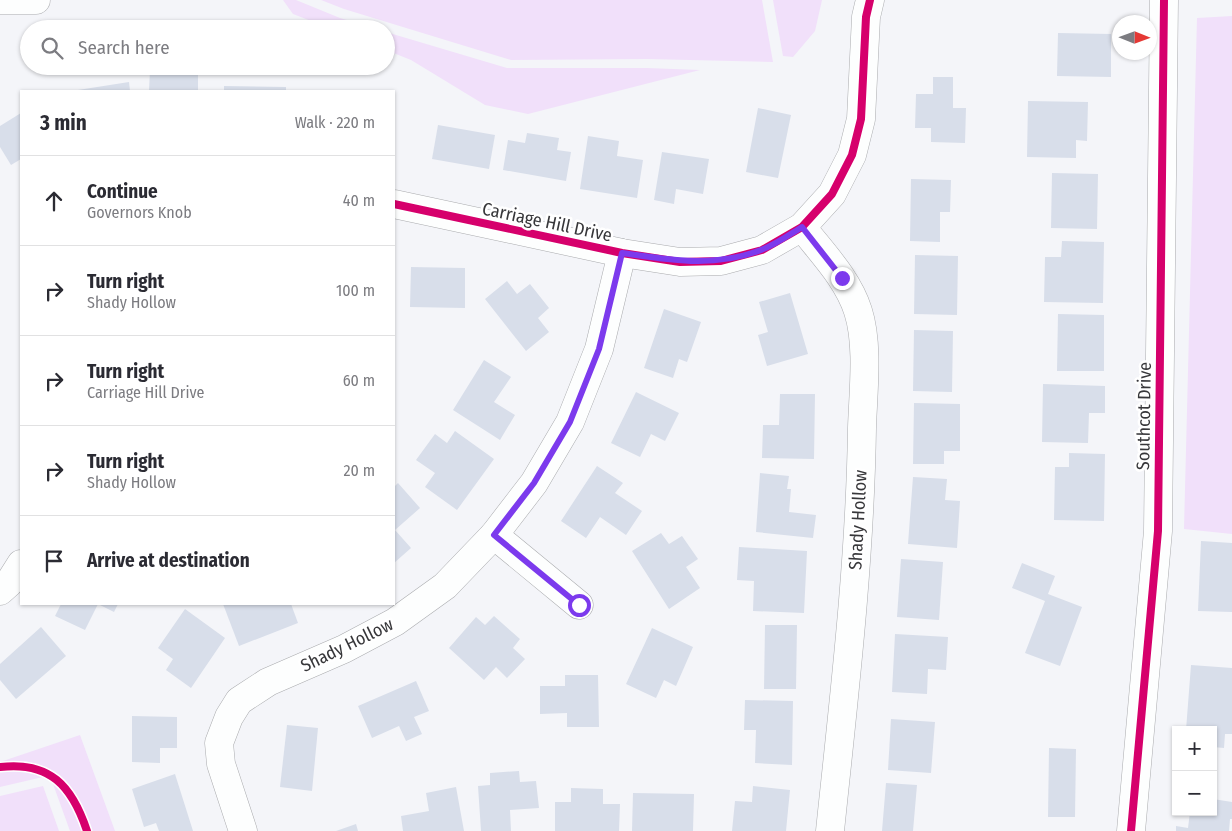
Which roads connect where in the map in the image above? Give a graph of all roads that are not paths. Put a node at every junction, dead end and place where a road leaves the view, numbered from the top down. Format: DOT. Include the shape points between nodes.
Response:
graph roads {
  1 [pos="0,0"];
  2 [pos="36,0"];
  3 [pos="870,0"];
  4 [pos="1164,0"];
  5 [pos="395,204"];
  6 [pos="802,227"];
  7 [pos="622,253"];
  8 [pos="494,535"];
  9 [pos="20,566"];
  10 [pos="0,591"];
  11 [pos="579,605"];
  12 [pos="243,831"];
  13 [pos="830,831"];
  14 [pos="1131,831"];
  1 -- 2 [label="street"];
  3 -- 6 [label="street, Carriage Hill Drive" via="866,17 862,119 852,155 832,194"];
  4 -- 14 [label="street, Southcot Drive" via="1158,530"];
  5 -- 7 [label="street, Carriage Hill Drive"];
  6 -- 7 [label="street, Carriage Hill Drive" via="762,250 721,261 680,262"];
  6 -- 13 [label="street, Shady Hollow" via="842,278 858,311 864,339 856,573"];
  7 -- 8 [label="street, Shady Hollow" via="599,349 570,422 534,483"];
  8 -- 11 [label="street"];
  8 -- 12 [label="street, Shady Hollow" via="445,586 395,622 344,649 268,682 239,702 219,743 220,764"];
  9 -- 10 [label="street" via="9,584"];
}
